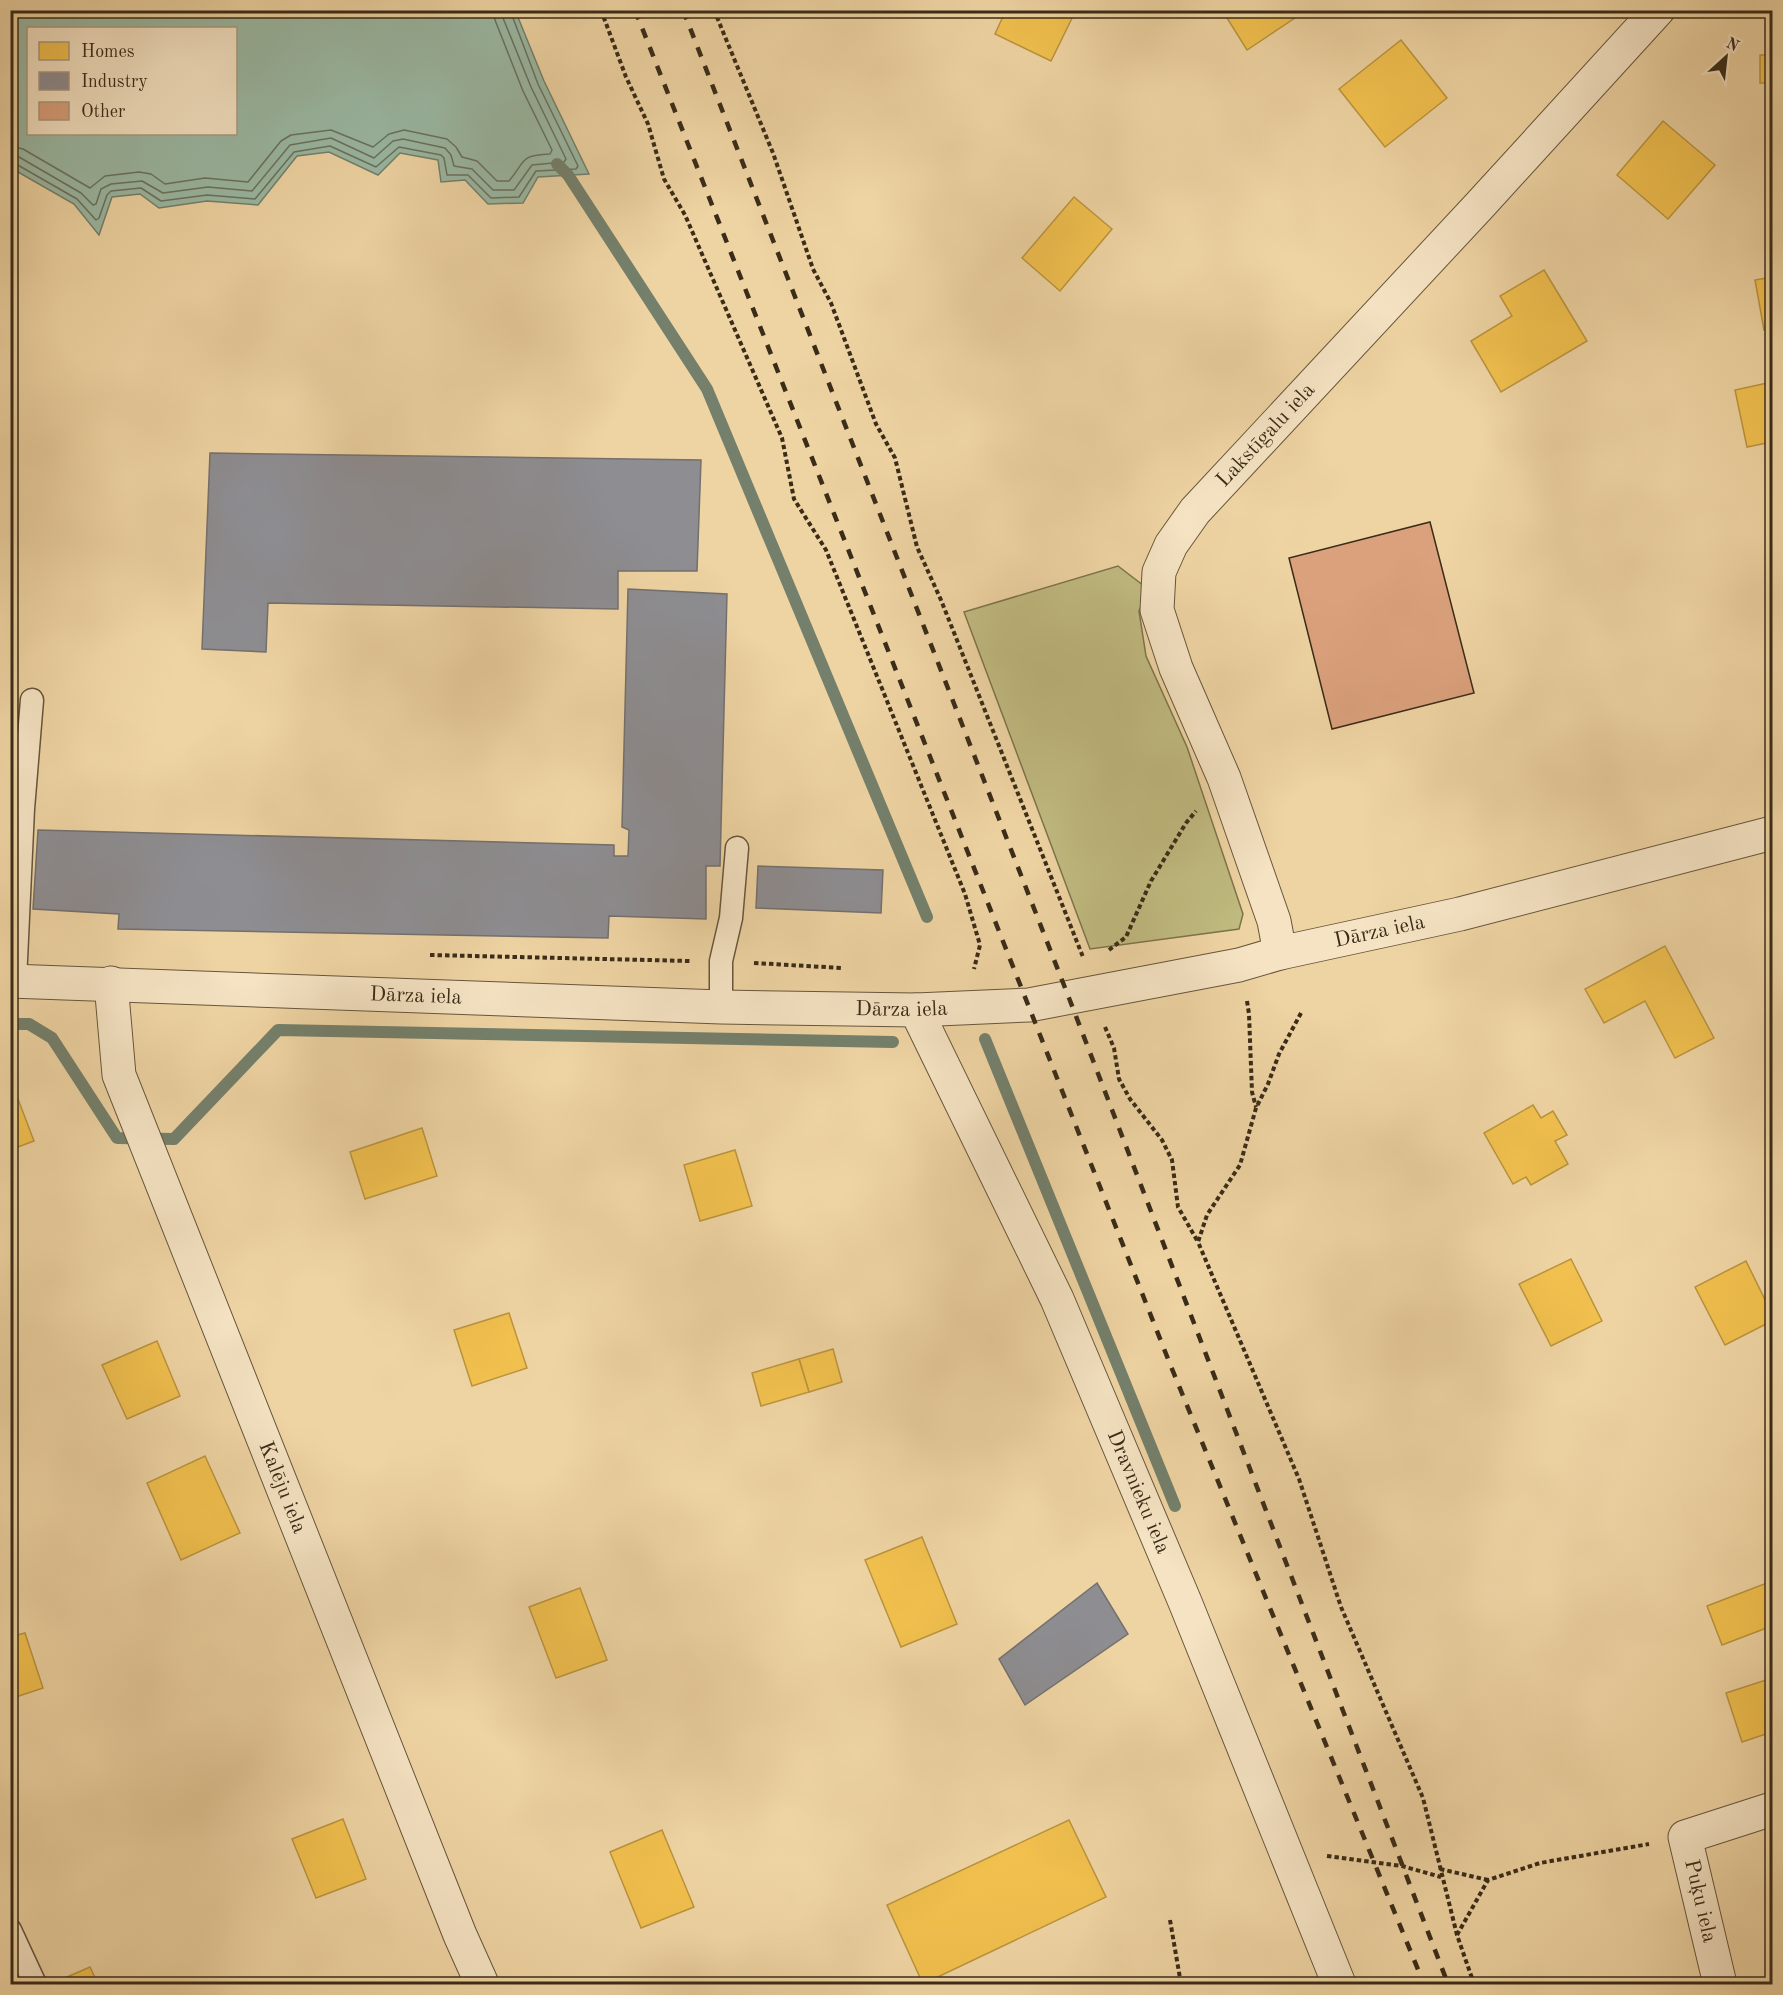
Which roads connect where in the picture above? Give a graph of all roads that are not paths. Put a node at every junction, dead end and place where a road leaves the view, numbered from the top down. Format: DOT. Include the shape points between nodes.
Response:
graph roads {
  1 [pos="1658,10"];
  2 [pos="32,700"];
  3 [pos="1773,833"];
  4 [pos="737,848"];
  5 [pos="1280,953"];
  6 [pos="13,981"];
  7 [pos="111,983"];
  8 [pos="720,1006"];
  9 [pos="916,1010"];
  10 [pos="1773,1809"];
  11 [pos="10,1930"];
  12 [pos="35,1984"];
  13 [pos="482,1984"];
  14 [pos="1340,1984"];
  15 [pos="1720,1984"];
  1 -- 5 [label="street, Lakstīgalu iela" via="1195,511 1171,545 1159,572 1157,610 1176,668 1224,778 1274,921"];
  2 -- 6 [label="lane"];
  3 -- 5 [label="street, Dārza iela" via="1460,914"];
  4 -- 8 [label="lane" via="731,918 721,961"];
  5 -- 9 [label="street, Dārza iela" via="1239,964 1090,980 1029,1005"];
  6 -- 7 [label="street, Dārza iela"];
  7 -- 8 [label="street, Dārza iela"];
  7 -- 13 [label="street, Kalēju iela" via="119,1075"];
  8 -- 9 [label="street, Dārza iela"];
  9 -- 14 [label="street, Dravnieku iela" via="1057,1299"];
  10 -- 15 [label="street, Puķu iela" via="1685,1837"];
  11 -- 12 [label="lane"];
}
